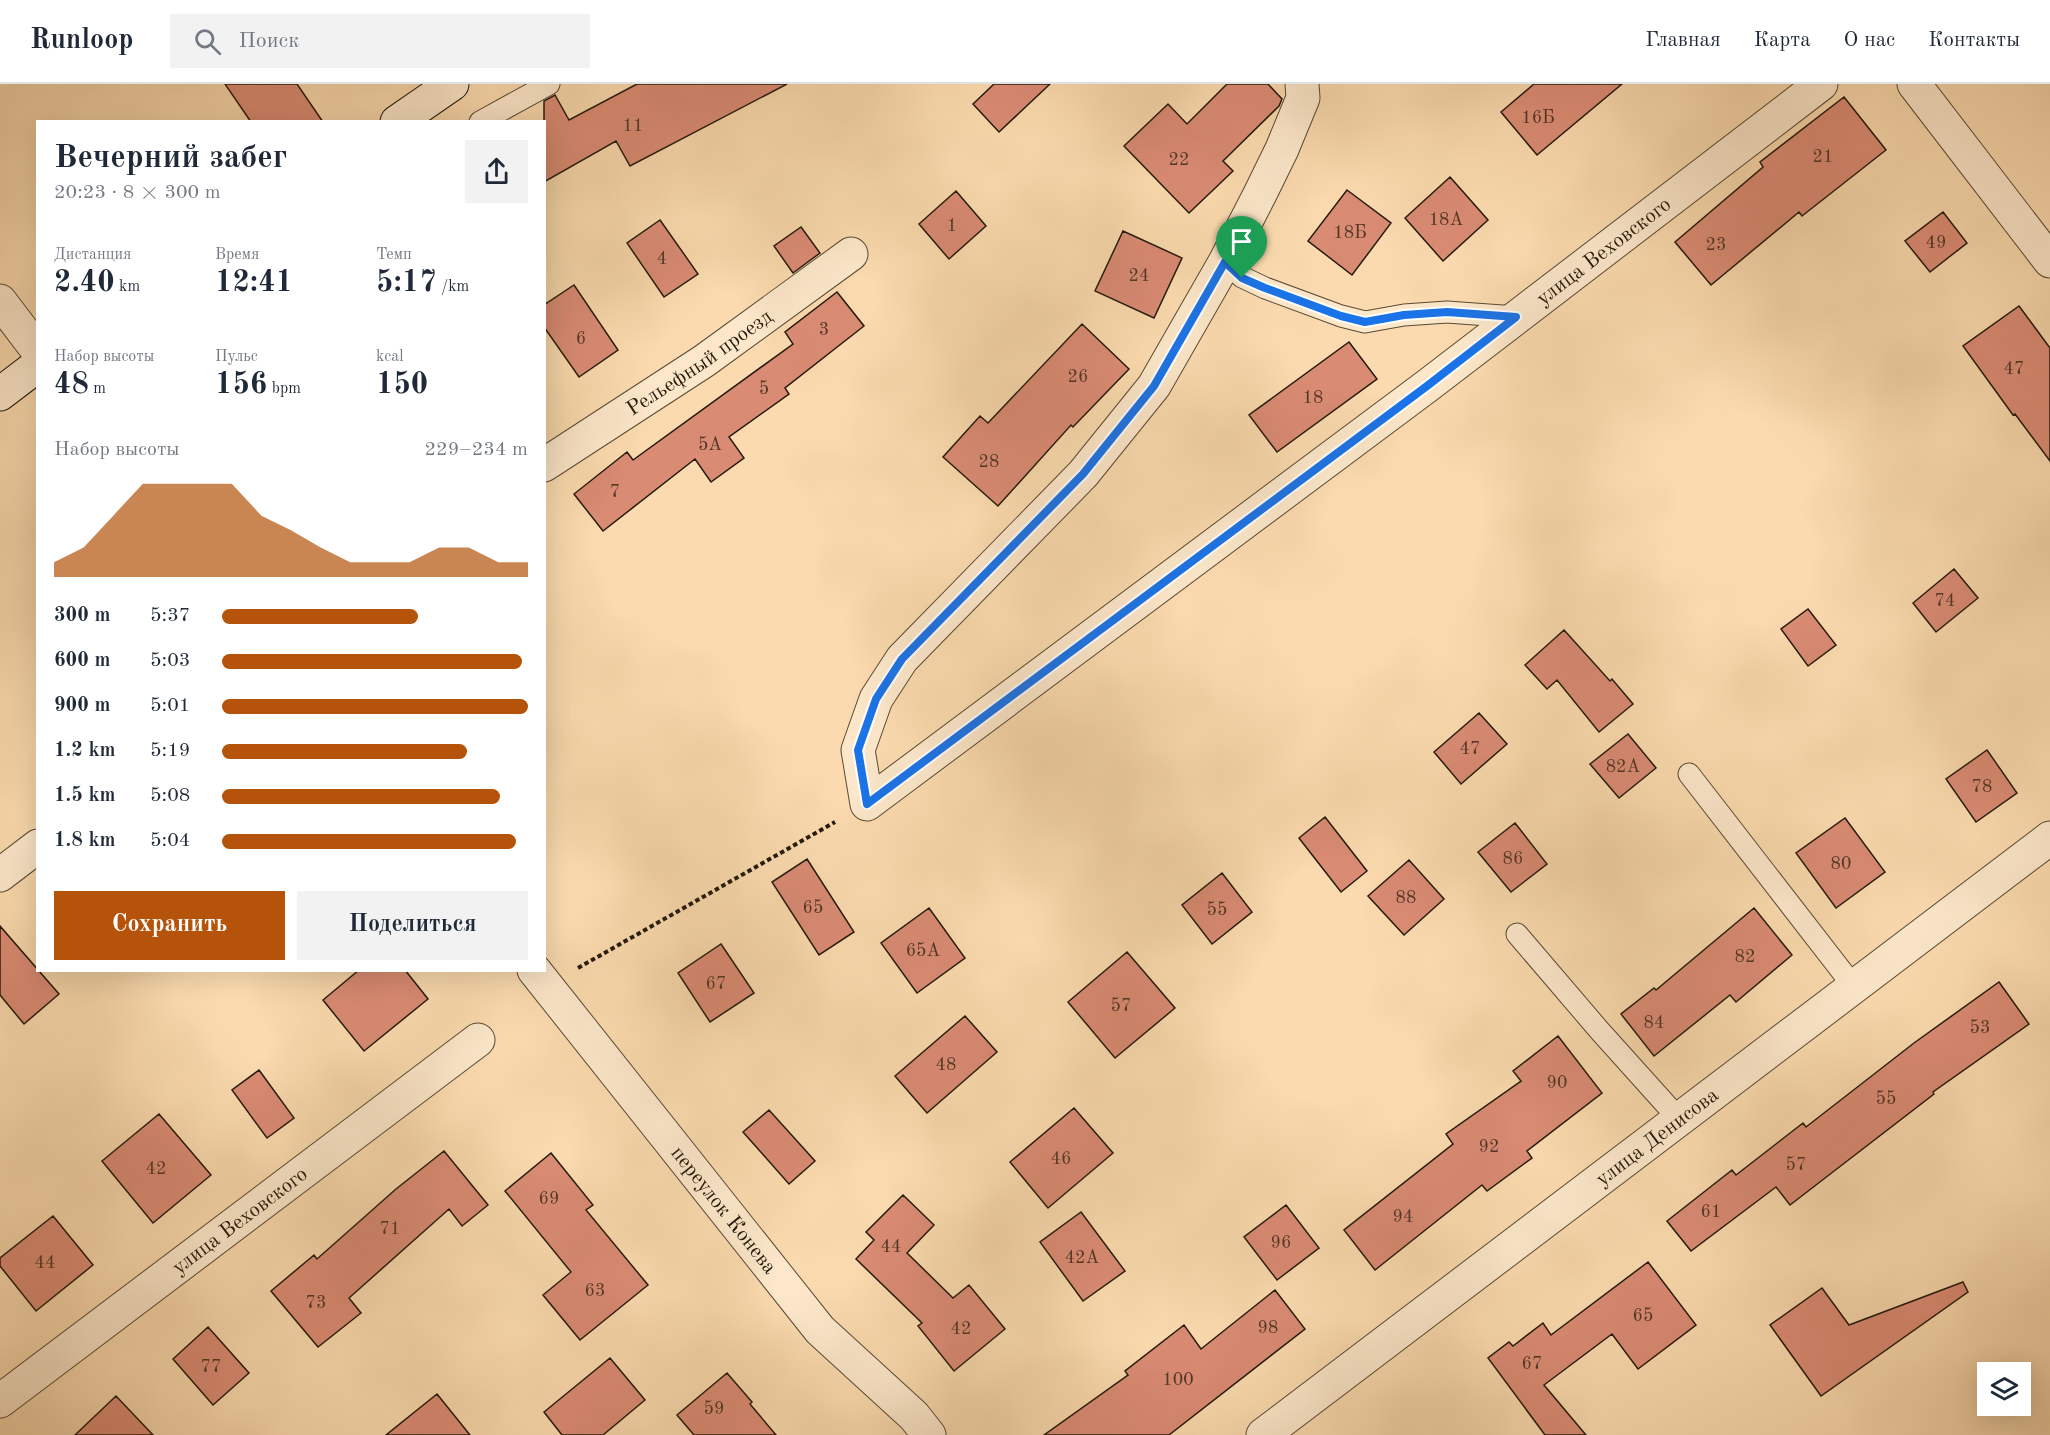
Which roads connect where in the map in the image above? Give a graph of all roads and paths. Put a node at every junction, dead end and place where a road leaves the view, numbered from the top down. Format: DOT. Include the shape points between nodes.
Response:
graph roads {
  1 [pos="452,84"];
  2 [pos="549,84"];
  3 [pos="1302,84"];
  4 [pos="1821,84"];
  5 [pos="1914,84"];
  6 [pos="400,120"];
  7 [pos="484,120"];
  8 [pos="851,254"];
  9 [pos="2050,261"];
  10 [pos="1225,262"];
  11 [pos="0,301"];
  12 [pos="1516,317"];
  13 [pos="36,348"];
  14 [pos="36,367"];
  15 [pos="0,394"];
  16 [pos="546,464"];
  17 [pos="1689,774"];
  18 [pos="867,804"];
  19 [pos="2050,838"];
  20 [pos="36,848"];
  21 [pos="0,875"];
  22 [pos="1517,934"];
  23 [pos="540,978"];
  24 [pos="1854,987"];
  25 [pos="478,1040"];
  26 [pos="1679,1119"];
  27 [pos="0,1401"];
  28 [pos="929,1435"];
  29 [pos="1263,1435"];
  1 -- 6 [label="street"];
  2 -- 7 [label="lane"];
  3 -- 10 [label="street" via="1302,98 1282,149"];
  4 -- 12 [label="street, улица Веховского"];
  5 -- 9 [label="street"];
  8 -- 16 [label="street, Рельефный проезд" via="704,361"];
  10 -- 12 [label="lane" via="1242,278 1265,288 1365,322 1447,312"];
  10 -- 18 [label="street" via="1154,386 1083,474 902,659 876,699 858,750"];
  11 -- 13 [label="street"];
  12 -- 18 [label="street, улица Веховского"];
  14 -- 15 [label="street"];
  17 -- 24 [label="lane"];
  18 -- 23 [label="path"];
  19 -- 24 [label="street, улица Денисова"];
  20 -- 21 [label="street"];
  22 -- 26 [label="lane"];
  23 -- 28 [label="street, переулок Конева" via="820,1330 914,1416"];
  24 -- 26 [label="street, улица Денисова"];
  25 -- 27 [label="street, улица Веховского"];
  26 -- 29 [label="street, улица Денисова"];
}
